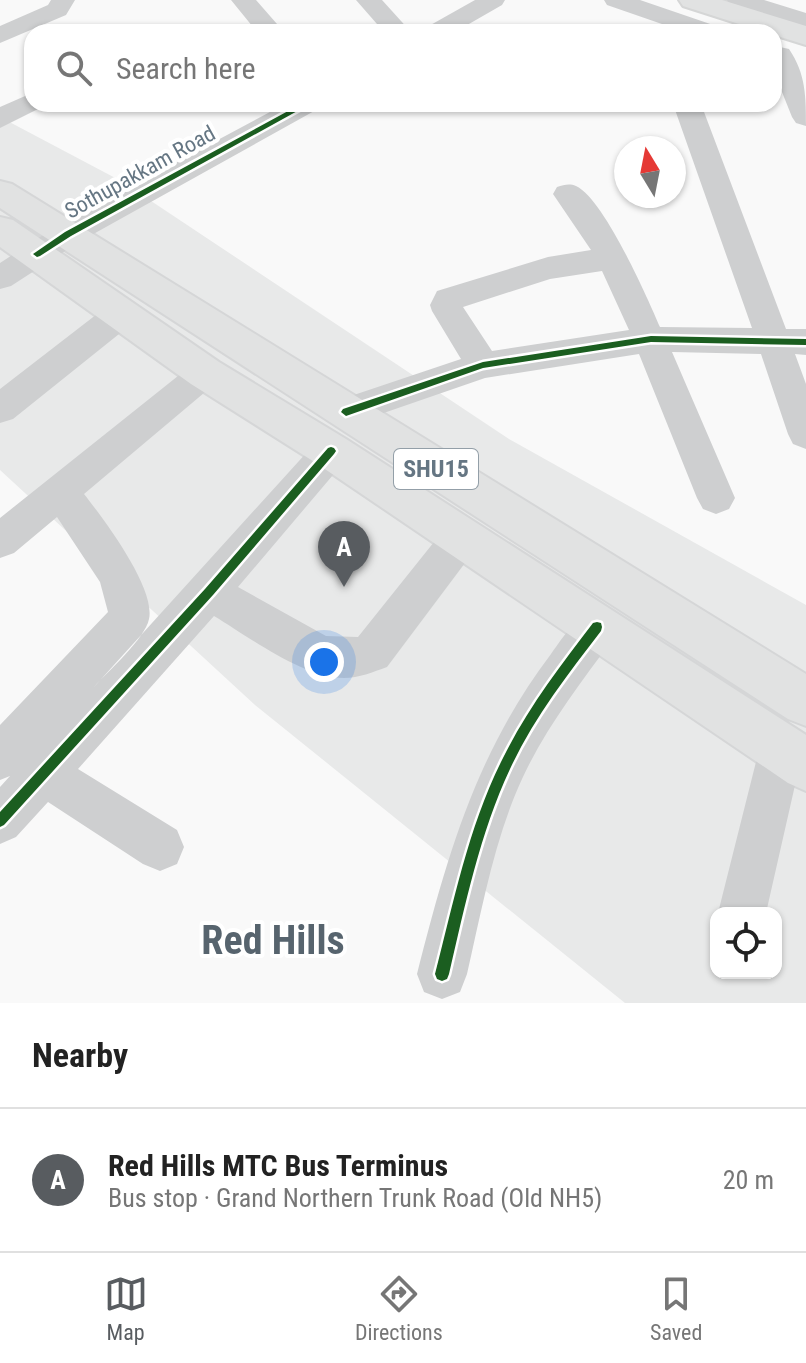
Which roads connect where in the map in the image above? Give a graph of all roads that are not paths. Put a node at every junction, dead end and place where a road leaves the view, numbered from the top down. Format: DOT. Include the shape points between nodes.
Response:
graph roads {
  1 [pos="63,0"];
  2 [pos="243,0"];
  3 [pos="368,0"];
  4 [pos="493,0"];
  5 [pos="616,0"];
  6 [pos="693,0"];
  7 [pos="739,0"];
  8 [pos="656,15"];
  9 [pos="806,21"];
  10 [pos="24,24"];
  11 [pos="25,24"];
  12 [pos="264,24"];
  13 [pos="390,24"];
  14 [pos="450,24"];
  15 [pos="685,24"];
  16 [pos="709,24"];
  17 [pos="768,24"];
  18 [pos="782,28"];
  19 [pos="0,35"];
  20 [pos="806,36"];
  21 [pos="788,52"];
  22 [pos="24,106"];
  23 [pos="291,112"];
  24 [pos="690,112"];
  25 [pos="806,117"];
  26 [pos="0,119"];
  27 [pos="0,192"];
  28 [pos="568,194"];
  29 [pos="0,229"];
  30 [pos="52,244"];
  31 [pos="611,258"];
  32 [pos="0,278"];
  33 [pos="122,313"];
  34 [pos="651,339"];
  35 [pos="790,341"];
  36 [pos="483,365"];
  37 [pos="205,373"];
  38 [pos="0,409"];
  39 [pos="339,431"];
  40 [pos="806,434"];
  41 [pos="61,492"];
  42 [pos="716,498"];
  43 [pos="460,539"];
  44 [pos="0,541"];
  45 [pos="209,592"];
  46 [pos="597,627"];
  47 [pos="806,702"];
  48 [pos="0,758"];
  49 [pos="794,758"];
  50 [pos="43,773"];
  51 [pos="0,821"];
  52 [pos="160,847"];
  53 [pos="744,907"];
  54 [pos="442,974"];
  1 -- 11 [label="street" via="57,10"];
  2 -- 12 [label="street"];
  3 -- 13 [label="street"];
  4 -- 14 [label="street"];
  5 -- 8 [label="street"];
  6 -- 17 [label="main road"];
  7 -- 9 [label="street"];
  8 -- 15 [label="street"];
  8 -- 16 [label="main road"];
  10 -- 19 [label="street"];
  18 -- 20 [label="main road"];
  21 -- 25 [label="street"];
  22 -- 26 [label="street"];
  23 -- 30 [label="street, Sothupakkam Road"];
  24 -- 35 [label="street"];
  27 -- 30 [label="main road, SHU15"];
  28 -- 31 [label="street"];
  29 -- 30 [label="main road, SHU15"];
  30 -- 32 [label="street, Sothupakkam Road"];
  30 -- 33 [label="main road, SHU15"];
  30 -- 39 [label="main road, SHU15"];
  31 -- 34 [label="street"];
  31 -- 36 [label="street" via="548,268 449,299 448,311"];
  33 -- 37 [label="main road, SHU15"];
  33 -- 38 [label="street"];
  34 -- 35 [label="street"];
  34 -- 36 [label="street"];
  34 -- 42 [label="street"];
  35 -- 40 [label="street"];
  36 -- 39 [label="street"];
  37 -- 39 [label="main road, SHU15"];
  37 -- 41 [label="street"];
  39 -- 43 [label="main road, SHU15"];
  39 -- 45 [label="street"];
  39 -- 47 [label="main road, SHU15"];
  41 -- 44 [label="street"];
  41 -- 48 [label="street" via="103,550 129,618"];
  43 -- 45 [label="street" via="372,653 355,659 318,654"];
  43 -- 46 [label="main road, SHU15"];
  45 -- 50 [label="street"];
  46 -- 49 [label="main road, SHU15"];
  46 -- 54 [label="street" via="553,684 506,764 472,859"];
  49 -- 53 [label="street"];
  50 -- 51 [label="street"];
  50 -- 52 [label="street"];
}
